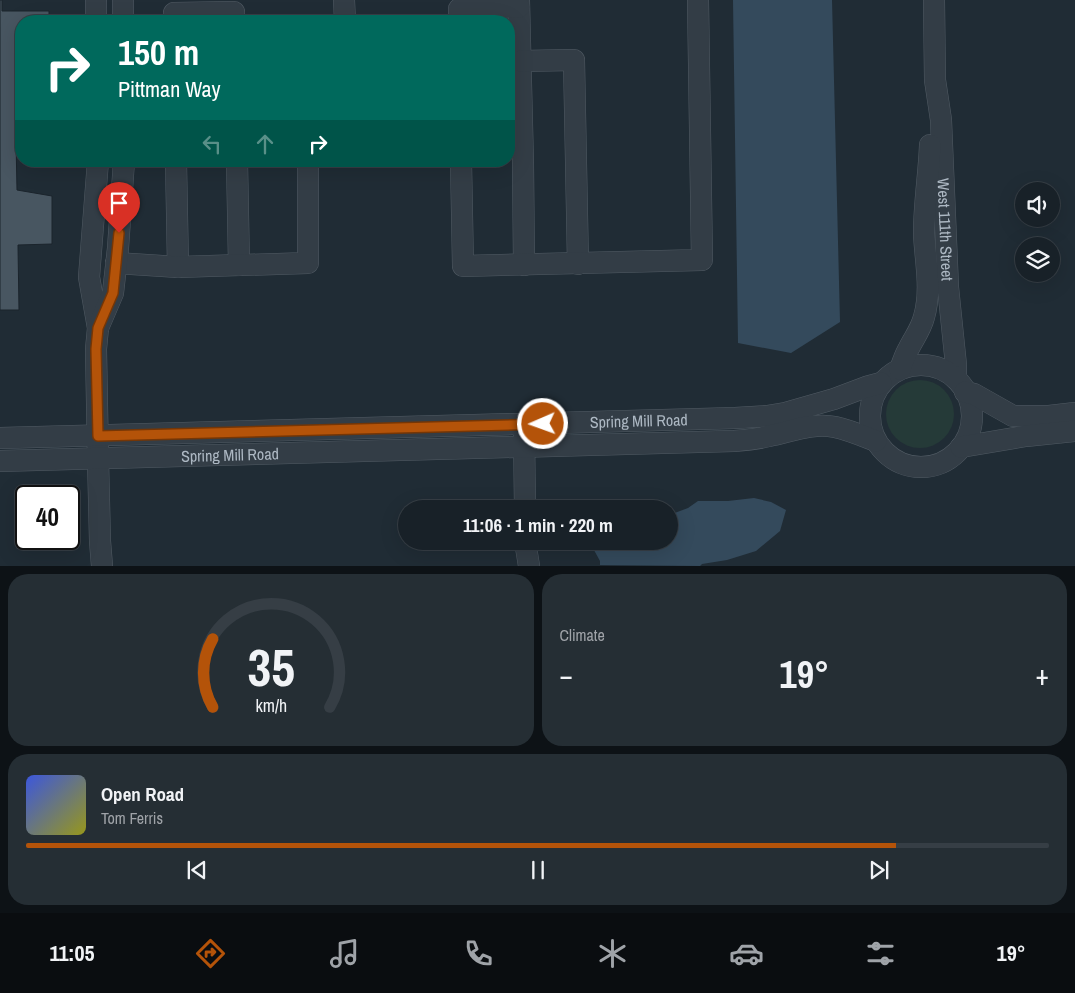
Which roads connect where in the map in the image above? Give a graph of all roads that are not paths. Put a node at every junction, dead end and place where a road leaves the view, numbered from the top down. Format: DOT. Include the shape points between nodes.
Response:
graph roads {
  1 [pos="96,0"];
  2 [pos="123,0"];
  3 [pos="344,0"];
  4 [pos="698,0"];
  5 [pos="934,0"];
  6 [pos="519,4"];
  7 [pos="96,15"];
  8 [pos="123,15"];
  9 [pos="174,15"];
  10 [pos="234,15"];
  11 [pos="345,15"];
  12 [pos="459,15"];
  13 [pos="521,61"];
  14 [pos="935,80"];
  15 [pos="98,167"];
  16 [pos="124,167"];
  17 [pos="176,167"];
  18 [pos="237,167"];
  19 [pos="308,167"];
  20 [pos="461,167"];
  21 [pos="116,263"];
  22 [pos="578,264"];
  23 [pos="238,265"];
  24 [pos="524,265"];
  25 [pos="178,267"];
  26 [pos="98,328"];
  27 [pos="900,369"];
  28 [pos="881,384"];
  29 [pos="961,385"];
  30 [pos="1075,413"];
  31 [pos="524,425"];
  32 [pos="1075,431"];
  33 [pos="98,436"];
  34 [pos="0,438"];
  35 [pos="876,441"];
  36 [pos="524,447"];
  37 [pos="961,447"];
  38 [pos="98,459"];
  39 [pos="0,461"];
  40 [pos="525,500"];
  41 [pos="527,550"];
  42 [pos="102,566"];
  43 [pos="529,566"];
  1 -- 7 [label="street"];
  2 -- 8 [label="street"];
  3 -- 11 [label="street"];
  4 -- 22 [label="street" via="702,260"];
  5 -- 14 [label="street, West 111th Street"];
  6 -- 12 [label="street" via="459,9"];
  6 -- 13 [label="street"];
  9 -- 10 [label="street" via="234,12"];
  13 -- 22 [label="street" via="574,60"];
  13 -- 24 [label="street"];
  14 -- 27 [label="street, West 111th Street" via="925,195 928,302 921,328"];
  14 -- 29 [label="street, West 111th Street" via="941,120 948,287"];
  15 -- 26 [label="street" via="89,277"];
  16 -- 21 [label="street"];
  17 -- 25 [label="street"];
  18 -- 23 [label="street"];
  19 -- 23 [label="street" via="308,263"];
  20 -- 24 [label="street" via="463,266"];
  21 -- 25 [label="street"];
  21 -- 26 [label="street" via="113,293"];
  22 -- 24 [label="street"];
  23 -- 25 [label="street"];
  26 -- 33 [label="street"];
  27 -- 28 [label="street"];
  27 -- 29 [label="street" via="914,365 930,366 944,370"];
  28 -- 31 [label="street, Spring Mill Road" via="767,416"];
  28 -- 35 [label="street" via="870,411"];
  29 -- 30 [label="street" via="1013,416"];
  29 -- 37 [label="street" via="970,405 971,420"];
  31 -- 33 [label="street, Spring Mill Road"];
  31 -- 36 [label="street"];
  32 -- 37 [label="street"];
  33 -- 34 [label="street, Spring Mill Road"];
  33 -- 38 [label="street"];
  35 -- 36 [label="street, Spring Mill Road" via="835,427 812,426 734,441"];
  35 -- 37 [label="street" via="901,463 917,467 934,466"];
  36 -- 38 [label="street, Spring Mill Road"];
  36 -- 40 [label="street"];
  38 -- 39 [label="street, Spring Mill Road"];
  38 -- 42 [label="street"];
  41 -- 43 [label="street"];
}
